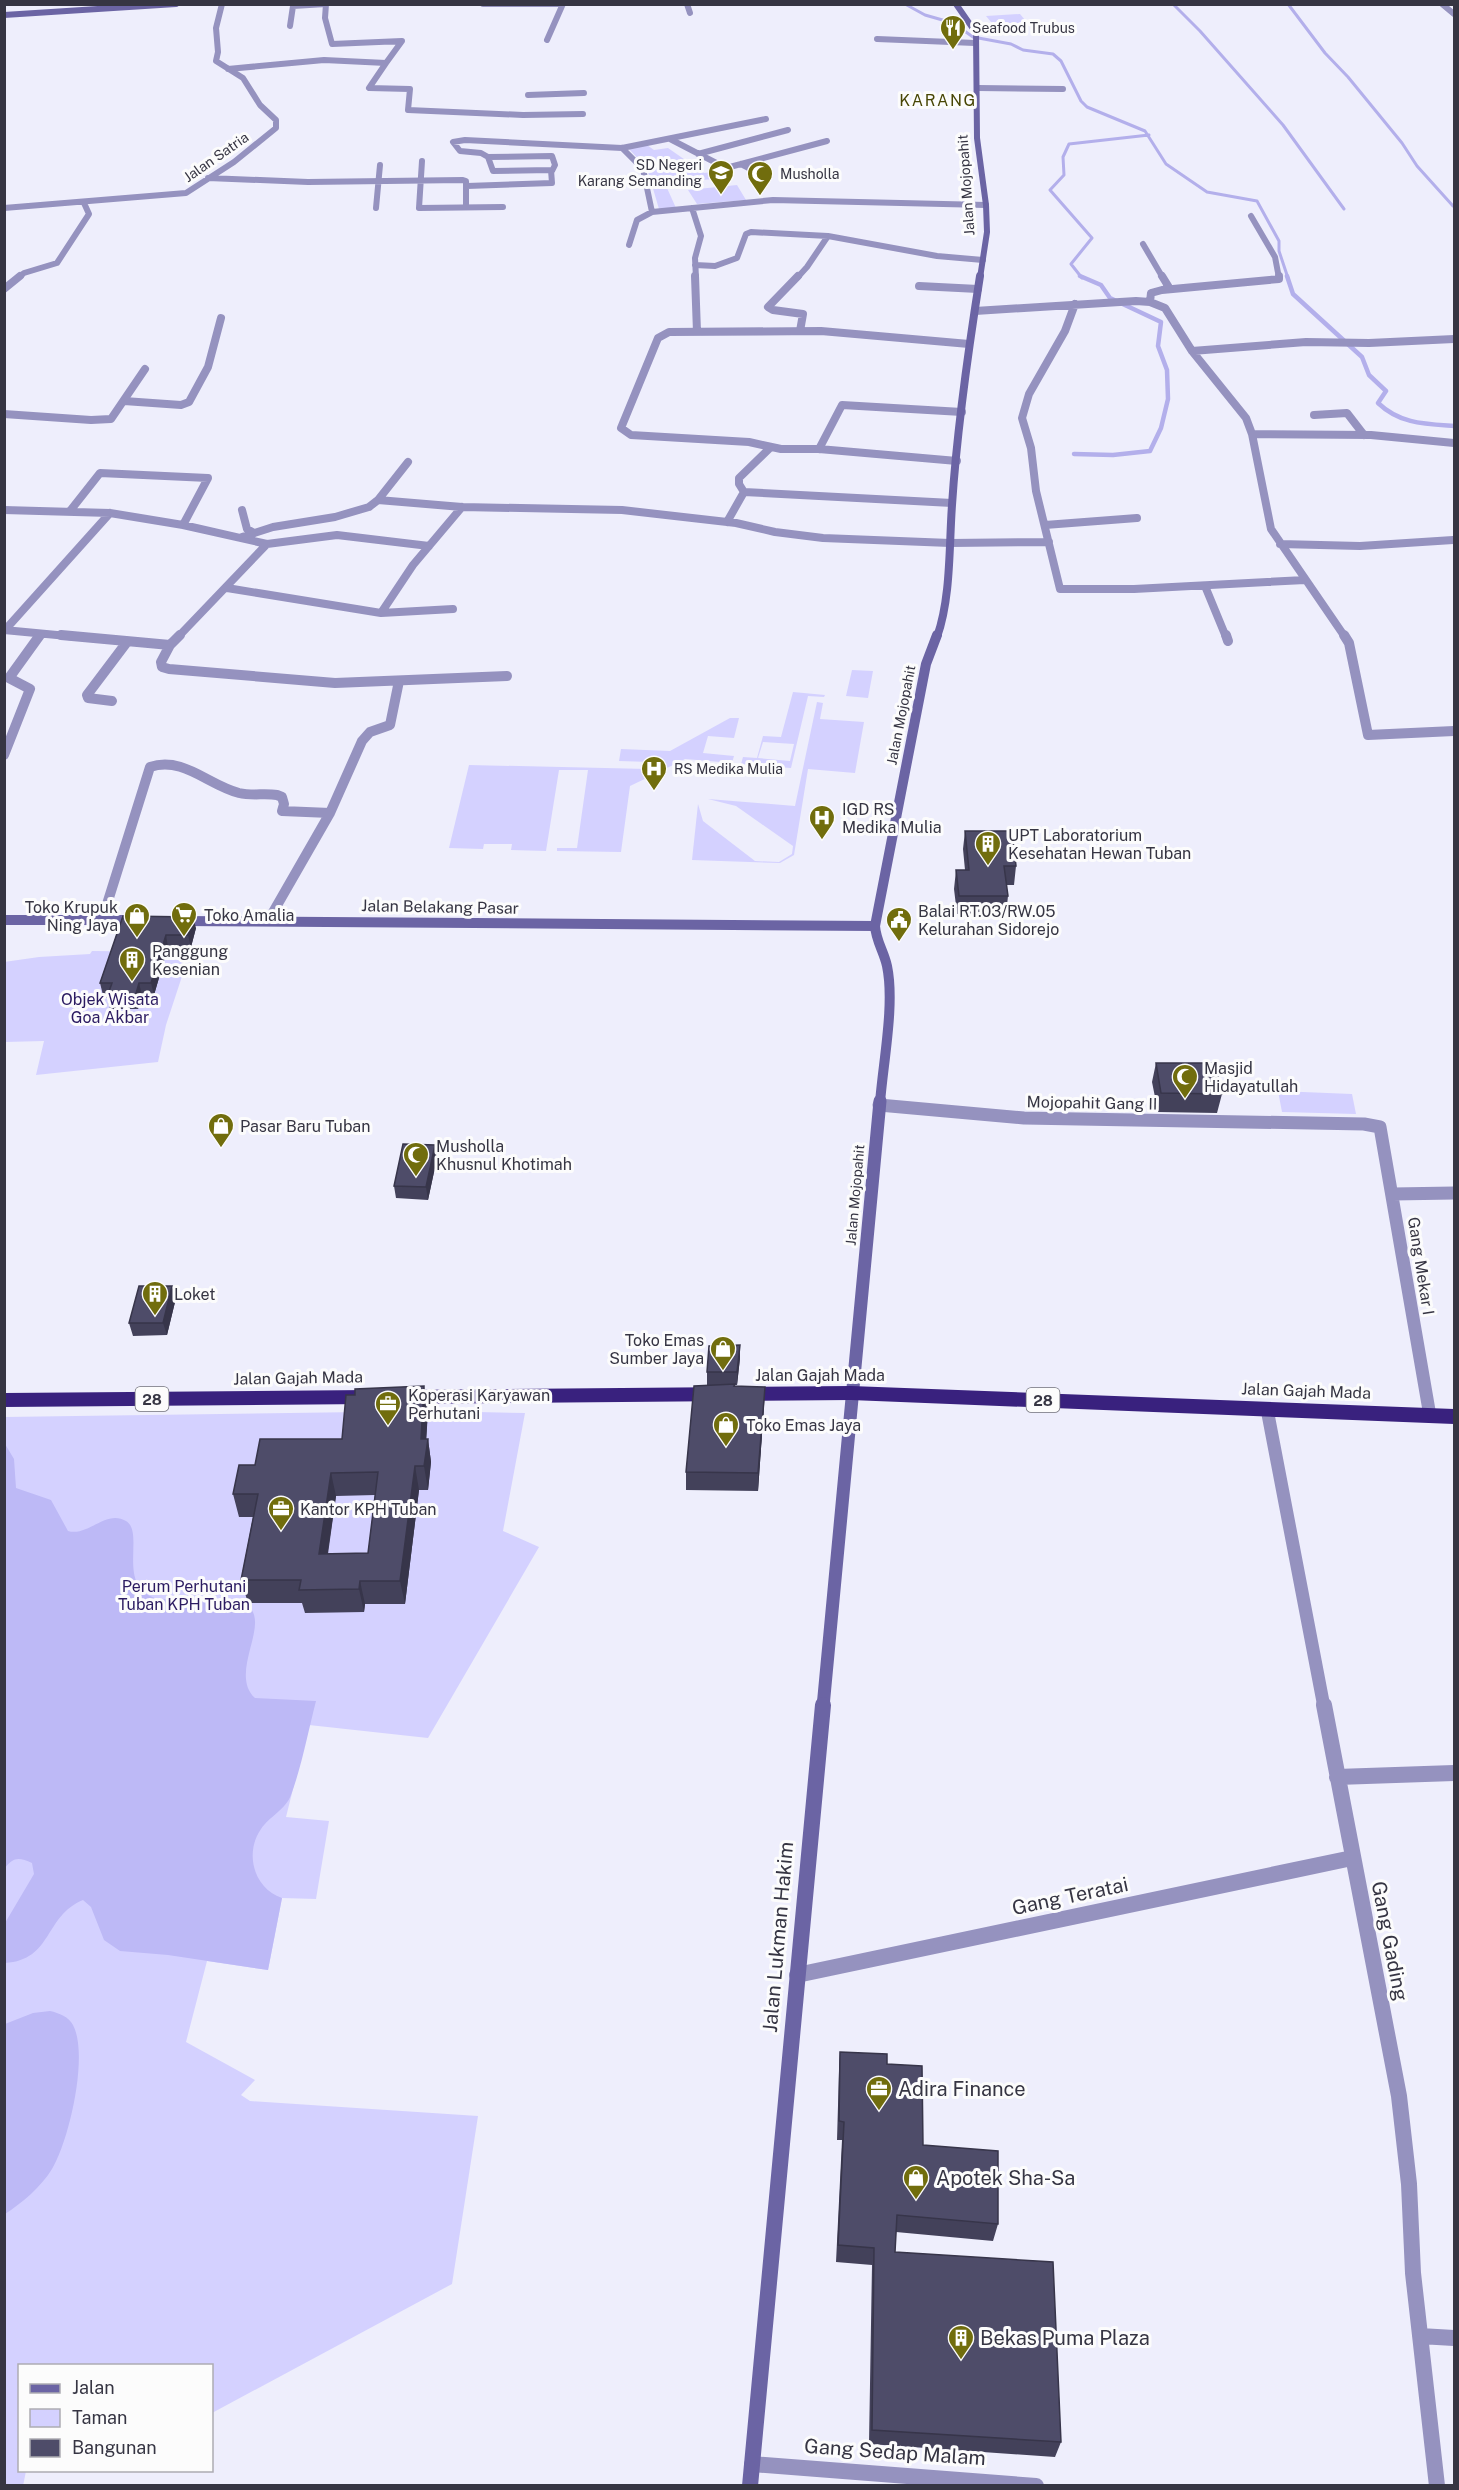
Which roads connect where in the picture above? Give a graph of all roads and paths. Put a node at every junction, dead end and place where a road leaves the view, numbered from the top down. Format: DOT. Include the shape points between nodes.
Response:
graph roads {
  1 [pos="176,4"];
  2 [pos="222,4"];
  3 [pos="326,4"];
  4 [pos="483,4"];
  5 [pos="687,4"];
  6 [pos="956,4"];
  7 [pos="1442,4"];
  8 [pos="563,5"];
  9 [pos="690,13"];
  10 [pos="1455,14"];
  11 [pos="4,15"];
  12 [pos="290,26"];
  13 [pos="877,39"];
  14 [pos="547,40"];
  15 [pos="976,40"];
  16 [pos="352,42"];
  17 [pos="332,60"];
  18 [pos="386,63"];
  19 [pos="228,69"];
  20 [pos="525,86"];
  21 [pos="978,88"];
  22 [pos="1063,89"];
  23 [pos="584,93"];
  24 [pos="528,95"];
  25 [pos="526,109"];
  26 [pos="584,114"];
  27 [pos="766,119"];
  28 [pos="788,130"];
  29 [pos="670,139"];
  30 [pos="827,141"];
  31 [pos="622,148"];
  32 [pos="698,154"];
  33 [pos="488,157"];
  34 [pos="422,161"];
  35 [pos="741,164"];
  36 [pos="380,165"];
  37 [pos="552,171"];
  38 [pos="760,174"];
  39 [pos="207,178"];
  40 [pos="422,180"];
  41 [pos="381,181"];
  42 [pos="467,186"];
  43 [pos="84,203"];
  44 [pos="986,205"];
  45 [pos="466,207"];
  46 [pos="503,207"];
  47 [pos="4,208"];
  48 [pos="376,208"];
  49 [pos="692,208"];
  50 [pos="652,212"];
  51 [pos="1251,216"];
  52 [pos="828,236"];
  53 [pos="1143,244"];
  54 [pos="629,245"];
  55 [pos="982,260"];
  56 [pos="696,265"];
  57 [pos="919,286"];
  58 [pos="4,289"];
  59 [pos="978,289"];
  60 [pos="1170,289"];
  61 [pos="1150,302"];
  62 [pos="1076,304"];
  63 [pos="975,311"];
  64 [pos="221,318"];
  65 [pos="800,331"];
  66 [pos="697,332"];
  67 [pos="1455,339"];
  68 [pos="969,344"];
  69 [pos="1192,351"];
  70 [pos="145,369"];
  71 [pos="124,401"];
  72 [pos="962,412"];
  73 [pos="4,414"];
  74 [pos="1314,415"];
  75 [pos="1252,434"];
  76 [pos="1364,435"];
  77 [pos="1455,443"];
  78 [pos="771,447"];
  79 [pos="819,449"];
  80 [pos="957,461"];
  81 [pos="408,462"];
  82 [pos="744,492"];
  83 [pos="378,500"];
  84 [pos="952,503"];
  85 [pos="462,507"];
  86 [pos="4,510"];
  87 [pos="242,510"];
  88 [pos="70,511"];
  89 [pos="110,513"];
  90 [pos="1137,518"];
  91 [pos="728,522"];
  92 [pos="183,525"];
  93 [pos="1045,525"];
  94 [pos="254,533"];
  95 [pos="240,537"];
  96 [pos="1453,540"];
  97 [pos="1049,542"];
  98 [pos="950,543"];
  99 [pos="267,544"];
  100 [pos="1281,544"];
  101 [pos="429,546"];
  102 [pos="1305,580"];
  103 [pos="1204,586"];
  104 [pos="227,588"];
  105 [pos="453,609"];
  106 [pos="381,613"];
  107 [pos="5,630"];
  108 [pos="41,634"];
  109 [pos="127,642"];
  110 [pos="1228,642"];
  111 [pos="170,645"];
  112 [pos="507,676"];
  113 [pos="7,678"];
  114 [pos="399,681"];
  115 [pos="112,701"];
  116 [pos="1455,731"];
  117 [pos="4,755"];
  118 [pos="330,813"];
  119 [pos="4,920"];
  120 [pos="102,920"];
  121 [pos="147,920"];
  122 [pos="169,921"];
  123 [pos="268,921"];
  124 [pos="875,926"];
  125 [pos="879,1105"];
  126 [pos="1376,1125"];
  127 [pos="1455,1193"];
  128 [pos="1393,1194"];
  129 [pos="851,1393"];
  130 [pos="4,1400"];
  131 [pos="1268,1409"];
  132 [pos="1430,1416"];
  133 [pos="1455,1417"];
  134 [pos="1455,1773"];
  135 [pos="1337,1777"];
  136 [pos="1352,1858"];
  137 [pos="797,1975"];
  138 [pos="1420,2336"];
  139 [pos="1455,2338"];
  140 [pos="752,2464"];
  141 [pos="750,2486"];
  142 [pos="1036,2486"];
  143 [pos="1437,2486"];
  1 -- 11 [label="street"];
  2 -- 19 [label="street, Jalan Satria" via="217,17 220,48 216,61"];
  3 -- 12 [label="street" via="293,6"];
  3 -- 16 [label="street" via="325,18 332,44"];
  4 -- 8 [label="street"];
  5 -- 9 [label="street"];
  6 -- 15 [label="street, Jalan Mojopahit" via="975,28"];
  7 -- 10 [label="street"];
  8 -- 14 [label="street"];
  13 -- 15 [label="street"];
  15 -- 21 [label="street, Jalan Mojopahit"];
  16 -- 17 [label="street" via="335,52"];
  16 -- 18 [label="street" via="402,41"];
  17 -- 18 [label="street"];
  17 -- 19 [label="street"];
  18 -- 25 [label="street" via="369,88 410,89 408,110"];
  19 -- 39 [label="street, Jalan Satria" via="246,81 277,126 234,162"];
  20 -- 24 [label="street"];
  21 -- 22 [label="street"];
  21 -- 44 [label="street, Jalan Mojopahit" via="977,138"];
  23 -- 24 [label="street"];
  24 -- 25 [label="street"];
  25 -- 26 [label="street"];
  27 -- 29 [label="street"];
  28 -- 32 [label="street"];
  29 -- 31 [label="street"];
  29 -- 32 [label="street"];
  30 -- 35 [label="street"];
  31 -- 33 [label="street" via="453,142 460,151"];
  31 -- 50 [label="street" via="645,173"];
  32 -- 35 [label="street" via="724,167"];
  33 -- 37 [label="street" via="493,171"];
  33 -- 37 [label="street" via="552,156"];
  34 -- 40 [label="street"];
  35 -- 38 [label="street"];
  36 -- 41 [label="street"];
  37 -- 42 [label="street" via="552,183 548,185"];
  39 -- 41 [label="street"];
  39 -- 43 [label="street, Jalan Satria" via="183,194"];
  40 -- 41 [label="street"];
  40 -- 42 [label="street" via="463,180"];
  40 -- 45 [label="street" via="419,208"];
  41 -- 48 [label="street"];
  42 -- 45 [label="street"];
  43 -- 47 [label="street, Jalan Satria"];
  43 -- 58 [label="street" via="89,214 57,263 24,273"];
  44 -- 49 [label="street" via="773,200"];
  44 -- 55 [label="street, Jalan Mojopahit"];
  45 -- 46 [label="street"];
  49 -- 50 [label="street"];
  49 -- 56 [label="street" via="701,236"];
  50 -- 54 [label="street" via="638,217"];
  51 -- 60 [label="street" via="1264,233 1281,277 1272,281"];
  52 -- 55 [label="street"];
  52 -- 56 [label="street" via="751,232 746,234 737,258 715,266"];
  52 -- 65 [label="street" via="807,267 768,307 803,314"];
  53 -- 60 [label="street"];
  55 -- 59 [label="street, Jalan Mojopahit"];
  56 -- 66 [label="street"];
  57 -- 59 [label="street"];
  59 -- 63 [label="street, Jalan Mojopahit"];
  60 -- 61 [label="street" via="1151,293"];
  61 -- 62 [label="street"];
  61 -- 69 [label="street" via="1165,308"];
  62 -- 63 [label="street"];
  62 -- 93 [label="street" via="1029,394 1022,418"];
  63 -- 68 [label="street, Jalan Mojopahit"];
  64 -- 71 [label="street" via="208,367 189,402 181,405"];
  65 -- 66 [label="street"];
  65 -- 68 [label="street"];
  66 -- 78 [label="street" via="669,332 658,338 621,428 631,435 749,442"];
  67 -- 69 [label="street" via="1306,342"];
  68 -- 72 [label="street, Jalan Mojopahit"];
  69 -- 75 [label="street" via="1246,418"];
  70 -- 71 [label="street"];
  71 -- 73 [label="street" via="114,416 103,421"];
  72 -- 79 [label="street" via="842,405"];
  72 -- 80 [label="street, Jalan Mojopahit"];
  74 -- 76 [label="street" via="1347,413"];
  75 -- 76 [label="street"];
  75 -- 100 [label="street" via="1268,517"];
  76 -- 77 [label="street"];
  78 -- 79 [label="street"];
  78 -- 82 [label="street" via="739,478"];
  79 -- 80 [label="street"];
  80 -- 84 [label="street, Jalan Mojopahit"];
  81 -- 83 [label="street"];
  82 -- 84 [label="street"];
  82 -- 91 [label="street"];
  83 -- 85 [label="street"];
  83 -- 94 [label="street" via="353,513"];
  84 -- 98 [label="street, Jalan Mojopahit"];
  85 -- 91 [label="street" via="593,508"];
  85 -- 101 [label="street"];
  86 -- 88 [label="street"];
  87 -- 94 [label="street" via="247,530"];
  88 -- 89 [label="street"];
  88 -- 92 [label="street" via="100,472 208,478"];
  89 -- 92 [label="street"];
  89 -- 107 [label="street"];
  90 -- 93 [label="street"];
  91 -- 98 [label="street" via="815,537"];
  92 -- 95 [label="street"];
  93 -- 97 [label="street"];
  94 -- 95 [label="street"];
  95 -- 99 [label="street"];
  96 -- 100 [label="street" via="1360,546"];
  97 -- 98 [label="street"];
  97 -- 103 [label="street" via="1059,587 1064,590"];
  98 -- 124 [label="street, Jalan Mojopahit" via="941,625 926,664"];
  99 -- 101 [label="street" via="337,535"];
  99 -- 104 [label="street"];
  100 -- 102 [label="street"];
  101 -- 106 [label="street"];
  102 -- 103 [label="street"];
  102 -- 116 [label="street" via="1349,643 1368,735"];
  103 -- 110 [label="street"];
  104 -- 106 [label="street"];
  104 -- 111 [label="street"];
  105 -- 106 [label="street"];
  107 -- 108 [label="street"];
  108 -- 109 [label="street"];
  108 -- 113 [label="street"];
  109 -- 111 [label="street"];
  109 -- 115 [label="street" via="87,695"];
  111 -- 114 [label="street" via="161,662 162,667 169,669 319,682"];
  112 -- 114 [label="street"];
  113 -- 117 [label="street" via="30,689"];
  114 -- 118 [label="street" via="390,725 370,732 362,741"];
  118 -- 120 [label="street" via="282,811 282,797 277,795 247,794 224,788 182,766 156,764 150,767"];
  118 -- 123 [label="street"];
  119 -- 120 [label="street"];
  120 -- 121 [label="street"];
  122 -- 123 [label="street, Jalan Belakang Pasar"];
  123 -- 124 [label="street, Jalan Belakang Pasar"];
  124 -- 125 [label="street, Jalan Mojopahit" via="885,958 889,993"];
  125 -- 126 [label="street, Mojopahit Gang II" via="1024,1118"];
  125 -- 129 [label="street, Jalan Mojopahit"];
  126 -- 128 [label="street, Gang Mekar I" via="1382,1128"];
  127 -- 128 [label="street"];
  128 -- 132 [label="street, Gang Mekar I"];
  129 -- 130 [label="highway, Jalan Gajah Mada / 28"];
  129 -- 131 [label="highway, Jalan Gajah Mada / 28"];
  129 -- 137 [label="street, Jalan Lukman Hakim"];
  131 -- 132 [label="highway, Jalan Gajah Mada / 28"];
  131 -- 135 [label="street, Gang Gading"];
  132 -- 133 [label="highway, Jalan Gajah Mada / 28"];
  134 -- 135 [label="street"];
  135 -- 136 [label="street, Gang Gading"];
  136 -- 137 [label="street, Gang Teratai"];
  136 -- 138 [label="street, Gang Gading" via="1404,2126"];
  137 -- 140 [label="street, Jalan Lukman Hakim"];
  138 -- 139 [label="street"];
  138 -- 143 [label="street, Gang Gading"];
  140 -- 141 [label="street, Jalan Lukman Hakim"];
  140 -- 142 [label="street, Gang Sedap Malam"];
}
